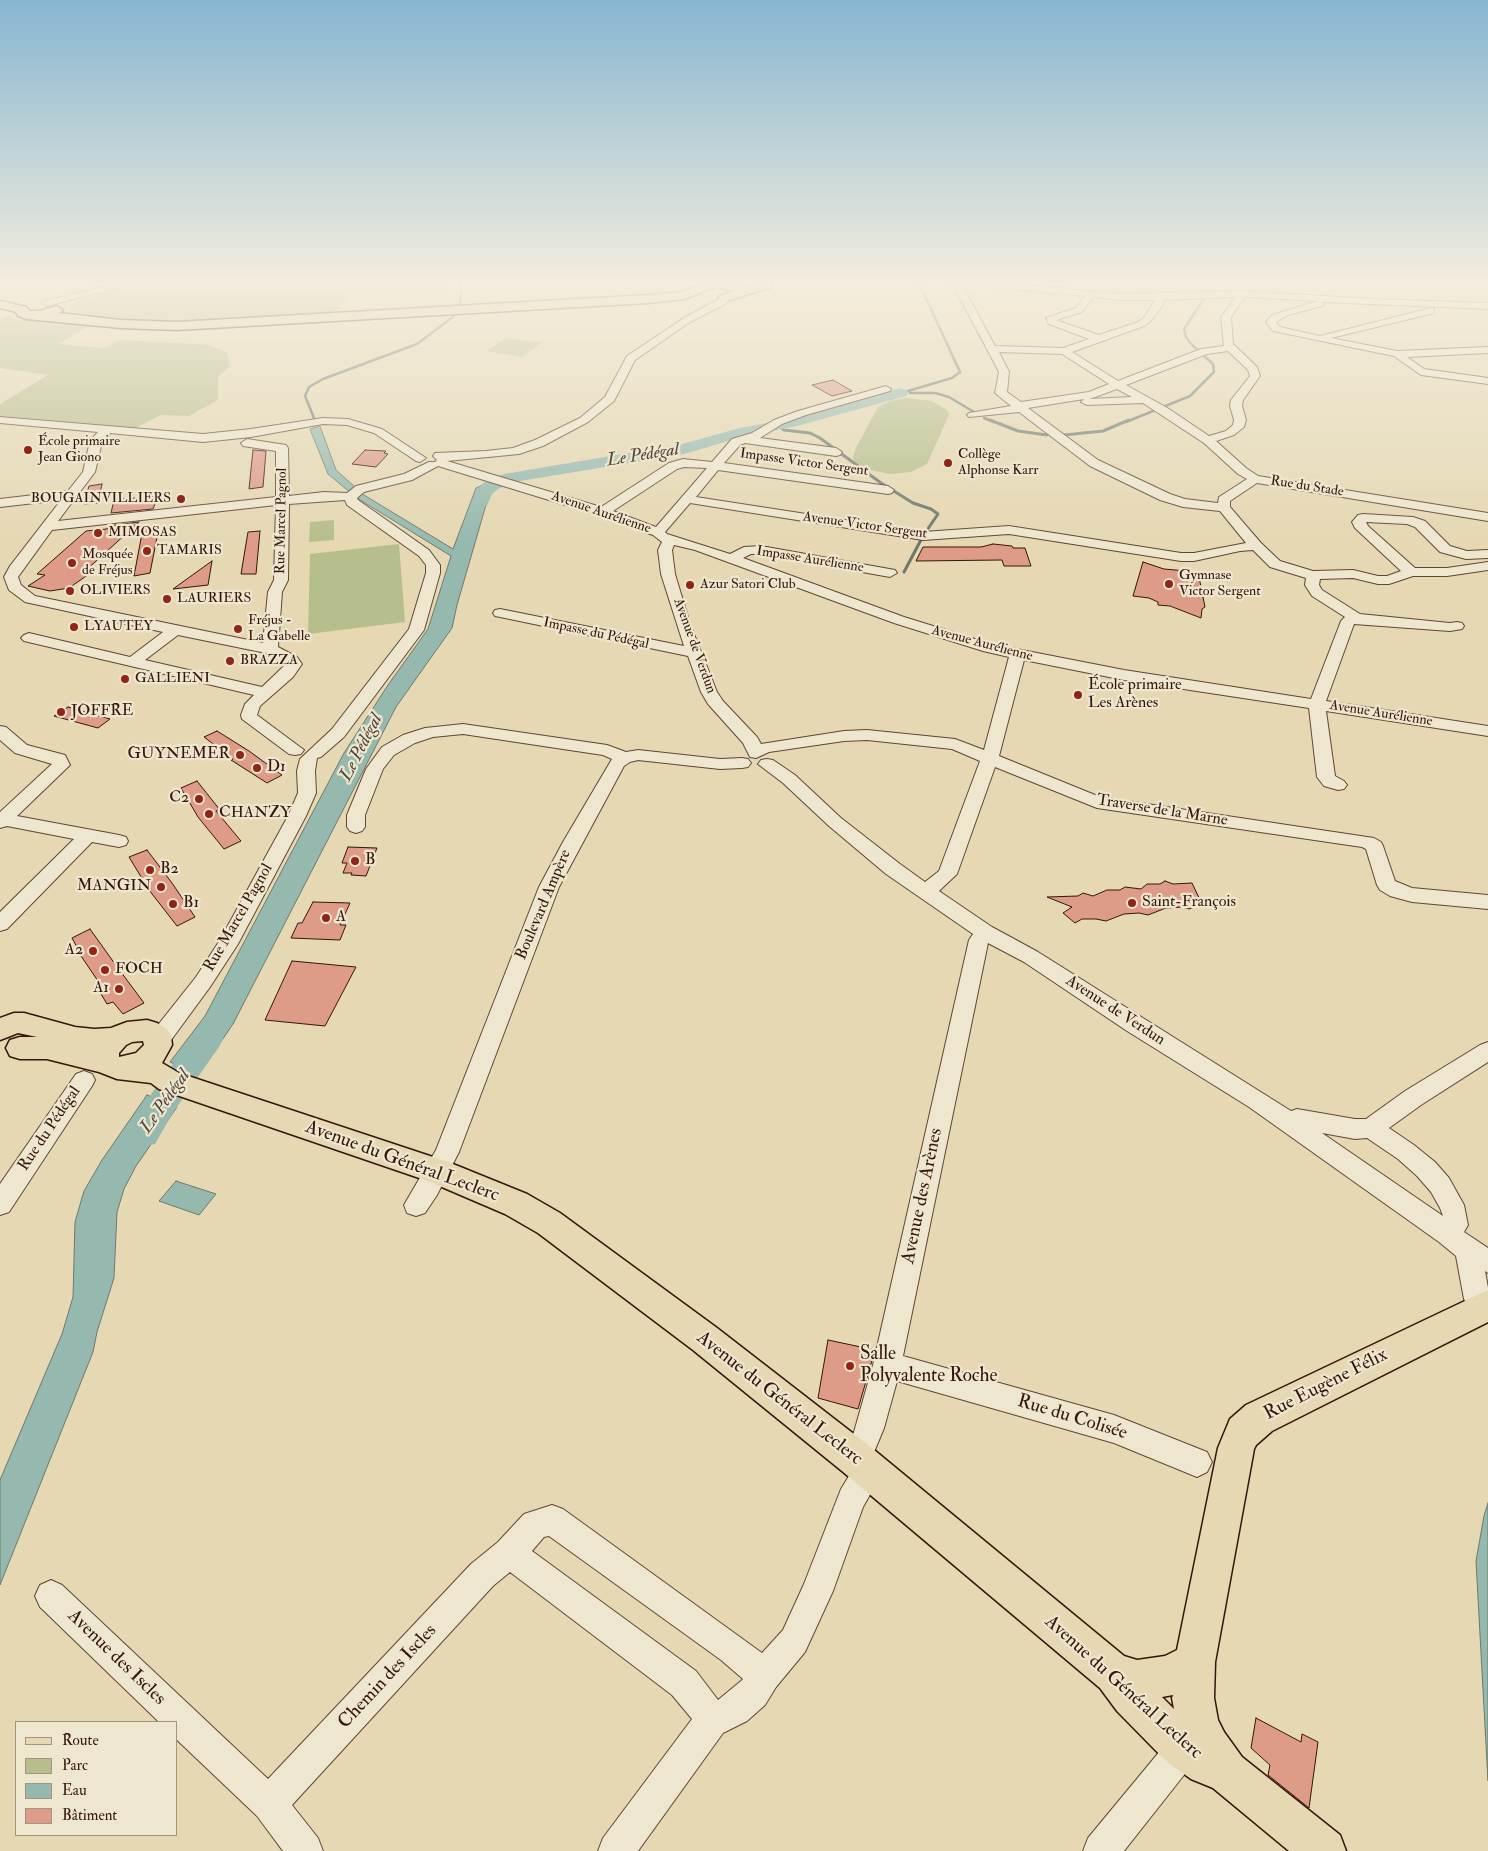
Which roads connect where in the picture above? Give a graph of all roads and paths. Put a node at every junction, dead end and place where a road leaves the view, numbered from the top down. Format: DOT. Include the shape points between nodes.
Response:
graph roads {
  1 [pos="626,369"];
  2 [pos="1003,369"];
  3 [pos="1094,369"];
  4 [pos="1156,369"];
  5 [pos="1253,369"];
  6 [pos="1418,369"];
  7 [pos="1488,381"];
  8 [pos="1118,384"];
  9 [pos="886,389"];
  10 [pos="1095,398"];
  11 [pos="1150,402"];
  12 [pos="1022,408"];
  13 [pos="973,415"];
  14 [pos="0,420"];
  15 [pos="107,430"];
  16 [pos="753,435"];
  17 [pos="1208,440"];
  18 [pos="247,443"];
  19 [pos="836,452"];
  20 [pos="419,461"];
  21 [pos="438,462"];
  22 [pos="715,466"];
  23 [pos="1255,479"];
  24 [pos="379,483"];
  25 [pos="888,490"];
  26 [pos="348,494"];
  27 [pos="70,495"];
  28 [pos="687,499"];
  29 [pos="282,502"];
  30 [pos="0,503"];
  31 [pos="1224,508"];
  32 [pos="603,512"];
  33 [pos="1488,517"];
  34 [pos="48,526"];
  35 [pos="664,543"];
  36 [pos="1256,546"];
  37 [pos="1488,554"];
  38 [pos="732,558"];
  39 [pos="1488,566"];
  40 [pos="1412,572"];
  41 [pos="890,573"];
  42 [pos="1313,575"];
  43 [pos="500,613"];
  44 [pos="1356,618"];
  45 [pos="1457,626"];
  46 [pos="174,631"];
  47 [pos="29,638"];
  48 [pos="270,649"];
  49 [pos="693,652"];
  50 [pos="1017,655"];
  51 [pos="134,661"];
  52 [pos="266,692"];
  53 [pos="1317,704"];
  54 [pos="1488,730"];
  55 [pos="0,731"];
  56 [pos="305,754"];
  57 [pos="624,758"];
  58 [pos="990,758"];
  59 [pos="755,760"];
  60 [pos="1338,785"];
  61 [pos="1,820"];
  62 [pos="356,827"];
  63 [pos="88,835"];
  64 [pos="119,841"];
  65 [pos="926,891"];
  66 [pos="1488,902"];
  67 [pos="0,924"];
  68 [pos="985,932"];
  69 [pos="11,1033"];
  70 [pos="1488,1051"];
  71 [pos="140,1055"];
  72 [pos="84,1080"];
  73 [pos="1288,1122"];
  74 [pos="1371,1128"];
  75 [pos="438,1171"];
  76 [pos="0,1204"];
  77 [pos="416,1205"];
  78 [pos="1448,1234"];
  79 [pos="1478,1256"];
  80 [pos="1486,1307"];
  81 [pos="887,1365"];
  82 [pos="1197,1462"];
  83 [pos="862,1464"];
  84 [pos="509,1553"];
  85 [pos="51,1596"];
  86 [pos="1195,1662"];
  87 [pos="764,1676"];
  88 [pos="1125,1677"];
  89 [pos="711,1721"];
  90 [pos="1181,1746"];
  91 [pos="1227,1772"];
  92 [pos="270,1804"];
  93 [pos="305,1851"];
  94 [pos="616,1851"];
  95 [pos="1101,1851"];
  96 [pos="1324,1851"];
  1 -- 21 [label="street" via="610,399 584,420 540,443 515,451"];
  2 -- 12 [label="street" via="1001,393"];
  3 -- 8 [label="street"];
  4 -- 8 [label="street"];
  5 -- 17 [label="street" via="1255,376 1236,400 1240,420 1238,427"];
  6 -- 7 [label="street"];
  8 -- 10 [label="street"];
  8 -- 11 [label="street"];
  9 -- 16 [label="street" via="802,413"];
  10 -- 11 [label="street"];
  10 -- 12 [label="street"];
  11 -- 17 [label="street"];
  12 -- 13 [label="street"];
  12 -- 31 [label="street" via="1094,463 1165,497 1183,503"];
  14 -- 15 [label="street"];
  15 -- 20 [label="street" via="203,438 323,421 348,422 378,431"];
  15 -- 27 [label="street" via="96,441 89,472"];
  16 -- 19 [label="street"];
  16 -- 22 [label="street" via="736,442"];
  17 -- 23 [label="street"];
  18 -- 29 [label="street, Rue Marcel Pagnol" via="282,448"];
  20 -- 21 [label="street"];
  20 -- 24 [label="street" via="408,474"];
  21 -- 24 [label="street" via="408,477"];
  21 -- 32 [label="street, Avenue Aurélienne"];
  22 -- 25 [label="street, Impasse Victor Sergent"];
  22 -- 28 [label="street"];
  22 -- 32 [label="street, Impasse Victor Sergent" via="696,463 673,466"];
  23 -- 31 [label="street, Rue du Stade" via="1228,496 1224,500"];
  23 -- 33 [label="street, Rue du Stade"];
  24 -- 26 [label="street"];
  26 -- 29 [label="street"];
  26 -- 56 [label="street" via="352,502 424,553 433,565 433,573 416,630 338,733"];
  27 -- 30 [label="street"];
  27 -- 34 [label="street"];
  28 -- 35 [label="street"];
  28 -- 36 [label="street, Avenue Victor Sergent" via="923,536 998,530 1187,557"];
  29 -- 34 [label="street"];
  29 -- 48 [label="street, Rue Marcel Pagnol" via="281,580 275,592"];
  31 -- 36 [label="street"];
  32 -- 35 [label="street, Avenue Aurélienne"];
  34 -- 46 [label="street" via="16,566 11,577 14,587 30,599"];
  35 -- 38 [label="street, Avenue Aurélienne" via="699,547"];
  35 -- 49 [label="street, Avenue de Verdun" via="668,574"];
  36 -- 42 [label="street" via="1275,564"];
  37 -- 40 [label="street" via="1466,555 1445,549 1420,524 1408,520 1363,518 1359,522 1362,528"];
  38 -- 41 [label="street, Impasse Aurélienne" via="749,550 761,550"];
  38 -- 50 [label="street, Avenue Aurélienne" via="899,620"];
  39 -- 40 [label="street" via="1447,572"];
  40 -- 42 [label="street" via="1389,580 1353,574"];
  42 -- 44 [label="street" via="1312,585 1317,593"];
  43 -- 49 [label="street, Impasse du Pédégal"];
  44 -- 45 [label="street"];
  44 -- 53 [label="street" via="1348,621"];
  46 -- 48 [label="street"];
  46 -- 51 [label="street"];
  47 -- 51 [label="street"];
  48 -- 52 [label="street" via="294,664"];
  49 -- 59 [label="street, Avenue de Verdun" via="709,692 751,741"];
  50 -- 53 [label="street, Avenue Aurélienne"];
  50 -- 58 [label="street"];
  51 -- 52 [label="street"];
  52 -- 56 [label="street" via="250,709 250,719"];
  53 -- 54 [label="street, Avenue Aurélienne"];
  53 -- 60 [label="street" via="1326,776"];
  55 -- 61 [label="street" via="21,749 59,759 61,766"];
  56 -- 71 [label="street, Rue Marcel Pagnol" via="307,792 228,944 203,982"];
  57 -- 59 [label="street" via="647,755 720,764"];
  57 -- 62 [label="street" via="607,750 463,729 431,732 388,751 375,769 356,815"];
  57 -- 75 [label="street, Boulevard Ampère" via="612,770 549,887"];
  58 -- 59 [label="street, Traverse de la Marne" via="955,744 868,735 764,748"];
  58 -- 65 [label="street" via="947,874"];
  58 -- 66 [label="street, Traverse de la Marne" via="1097,802 1367,842 1374,846 1387,885 1397,891"];
  59 -- 65 [label="street, Avenue de Verdun" via="789,779 835,822"];
  61 -- 63 [label="street"];
  63 -- 64 [label="street"];
  63 -- 67 [label="street"];
  65 -- 68 [label="street, Avenue de Verdun"];
  68 -- 73 [label="street, Avenue de Verdun" via="1031,957"];
  68 -- 81 [label="street, Avenue des Arènes" via="979,940 974,962"];
  69 -- 71 [label="main road, Avenue du Général Leclerc" via="47,1048"];
  70 -- 74 [label="street"];
  71 -- 75 [label="main road, Avenue du Général Leclerc" via="169,1081"];
  72 -- 76 [label="street, Rue du Pédégal"];
  73 -- 74 [label="street" via="1297,1119 1355,1129"];
  73 -- 78 [label="street, Avenue de Verdun"];
  74 -- 78 [label="street" via="1406,1152 1440,1185 1455,1216 1455,1225"];
  75 -- 77 [label="street, Boulevard Ampère"];
  75 -- 83 [label="main road, Avenue du Général Leclerc" via="516,1204 549,1223 705,1339"];
  78 -- 79 [label="street, Avenue de Verdun"];
  79 -- 80 [label="street, Avenue de Verdun" via="1477,1299"];
  80 -- 86 [label="main road, Rue Eugène Félix" via="1259,1418 1243,1432 1236,1448"];
  81 -- 82 [label="street, Rue du Colisée" via="1114,1429"];
  81 -- 83 [label="street, Avenue des Arènes"];
  83 -- 87 [label="street, Avenue des Arènes" via="817,1591 794,1641"];
  83 -- 88 [label="main road, Avenue du Général Leclerc"];
  84 -- 87 [label="street, Chemin des Iscles" via="536,1525 552,1520 732,1649"];
  84 -- 89 [label="street" via="684,1683"];
  84 -- 92 [label="street, Chemin des Iscles" via="482,1575"];
  85 -- 92 [label="street, Avenue des Iscles"];
  86 -- 88 [label="main road" via="1170,1676"];
  86 -- 91 [label="main road, Rue Eugène Félix" via="1193,1698 1198,1724"];
  87 -- 89 [label="street, Avenue des Arènes" via="753,1693 735,1709"];
  88 -- 90 [label="main road, Avenue du Général Leclerc" via="1132,1696"];
  89 -- 94 [label="street"];
  90 -- 91 [label="main road, Avenue du Général Leclerc" via="1206,1764"];
  90 -- 95 [label="street" via="1172,1763"];
  91 -- 96 [label="main road, Avenue du Général Leclerc"];
  92 -- 93 [label="street, Avenue des Iscles"];
}
